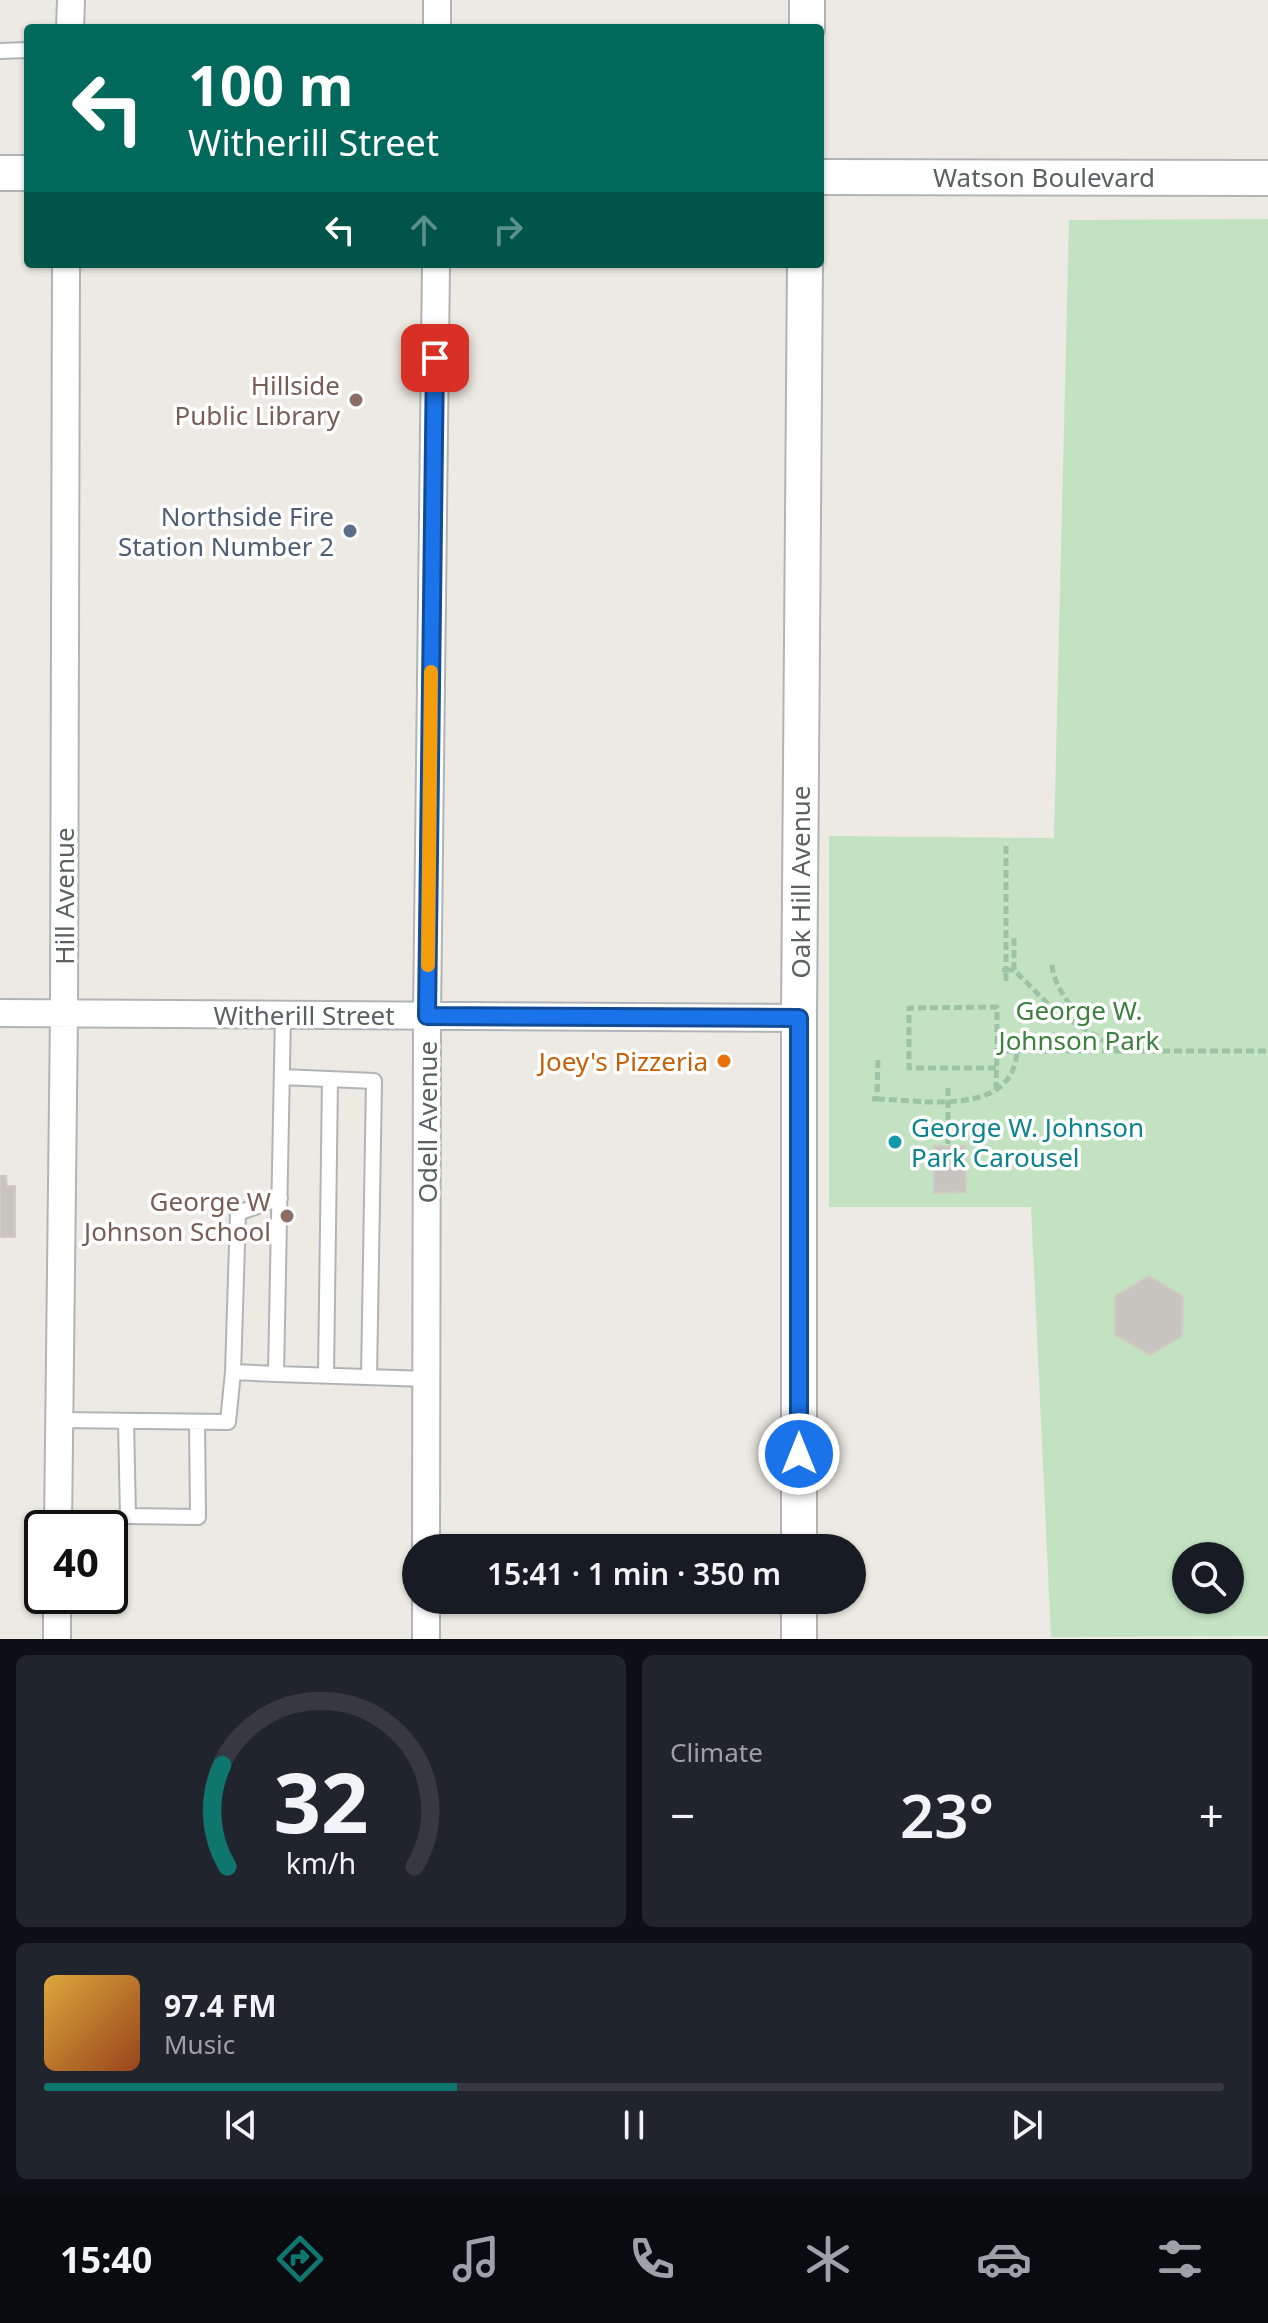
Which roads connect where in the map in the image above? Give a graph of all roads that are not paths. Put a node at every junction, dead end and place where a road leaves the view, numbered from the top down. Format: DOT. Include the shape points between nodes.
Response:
graph roads {
  1 [pos="71,0"];
  2 [pos="437,0"];
  3 [pos="807,0"];
  4 [pos="70,24"];
  5 [pos="437,24"];
  6 [pos="807,24"];
  7 [pos="24,50"];
  8 [pos="0,51"];
  9 [pos="0,173"];
  10 [pos="24,173"];
  11 [pos="824,177"];
  12 [pos="1268,178"];
  13 [pos="66,268"];
  14 [pos="436,268"];
  15 [pos="805,268"];
  16 [pos="0,1013"];
  17 [pos="64,1013"];
  18 [pos="283,1015"];
  19 [pos="427,1016"];
  20 [pos="799,1018"];
  21 [pos="282,1077"];
  22 [pos="330,1079"];
  23 [pos="280,1198"];
  24 [pos="233,1372"];
  25 [pos="276,1374"];
  26 [pos="326,1375"];
  27 [pos="369,1377"];
  28 [pos="427,1379"];
  29 [pos="59,1420"];
  30 [pos="126,1421"];
  31 [pos="197,1422"];
  32 [pos="58,1510"];
  33 [pos="426,1534"];
  34 [pos="799,1534"];
  35 [pos="57,1614"];
  36 [pos="426,1614"];
  37 [pos="799,1614"];
  38 [pos="57,1639"];
  39 [pos="426,1639"];
  40 [pos="799,1639"];
  1 -- 4 [label="street"];
  2 -- 5 [label="street"];
  3 -- 6 [label="street"];
  7 -- 8 [label="lane"];
  9 -- 10 [label="street"];
  11 -- 12 [label="street, Watson Boulevard"];
  13 -- 17 [label="street, Hill Avenue"];
  14 -- 19 [label="street, Odell Avenue"];
  15 -- 20 [label="street, Oak Hill Avenue"];
  16 -- 17 [label="street, Witherill Street"];
  17 -- 18 [label="street, Witherill Street"];
  17 -- 29 [label="street, Hill Avenue"];
  18 -- 19 [label="street, Witherill Street"];
  18 -- 21 [label="lane"];
  19 -- 20 [label="street, Witherill Street"];
  19 -- 28 [label="street, Odell Avenue"];
  20 -- 34 [label="street, Oak Hill Avenue"];
  21 -- 22 [label="lane"];
  21 -- 23 [label="lane"];
  22 -- 26 [label="lane"];
  22 -- 27 [label="lane" via="374,1081"];
  23 -- 24 [label="lane" via="238,1213"];
  23 -- 25 [label="lane"];
  24 -- 25 [label="lane"];
  24 -- 31 [label="lane" via="228,1422"];
  25 -- 26 [label="lane"];
  26 -- 27 [label="lane"];
  27 -- 28 [label="lane"];
  28 -- 33 [label="street, Odell Avenue"];
  29 -- 30 [label="lane"];
  29 -- 32 [label="street, Hill Avenue"];
  30 -- 31 [label="lane"];
  30 -- 31 [label="lane" via="128,1516 198,1517"];
  35 -- 38 [label="street"];
  36 -- 39 [label="street"];
  37 -- 40 [label="street"];
}
